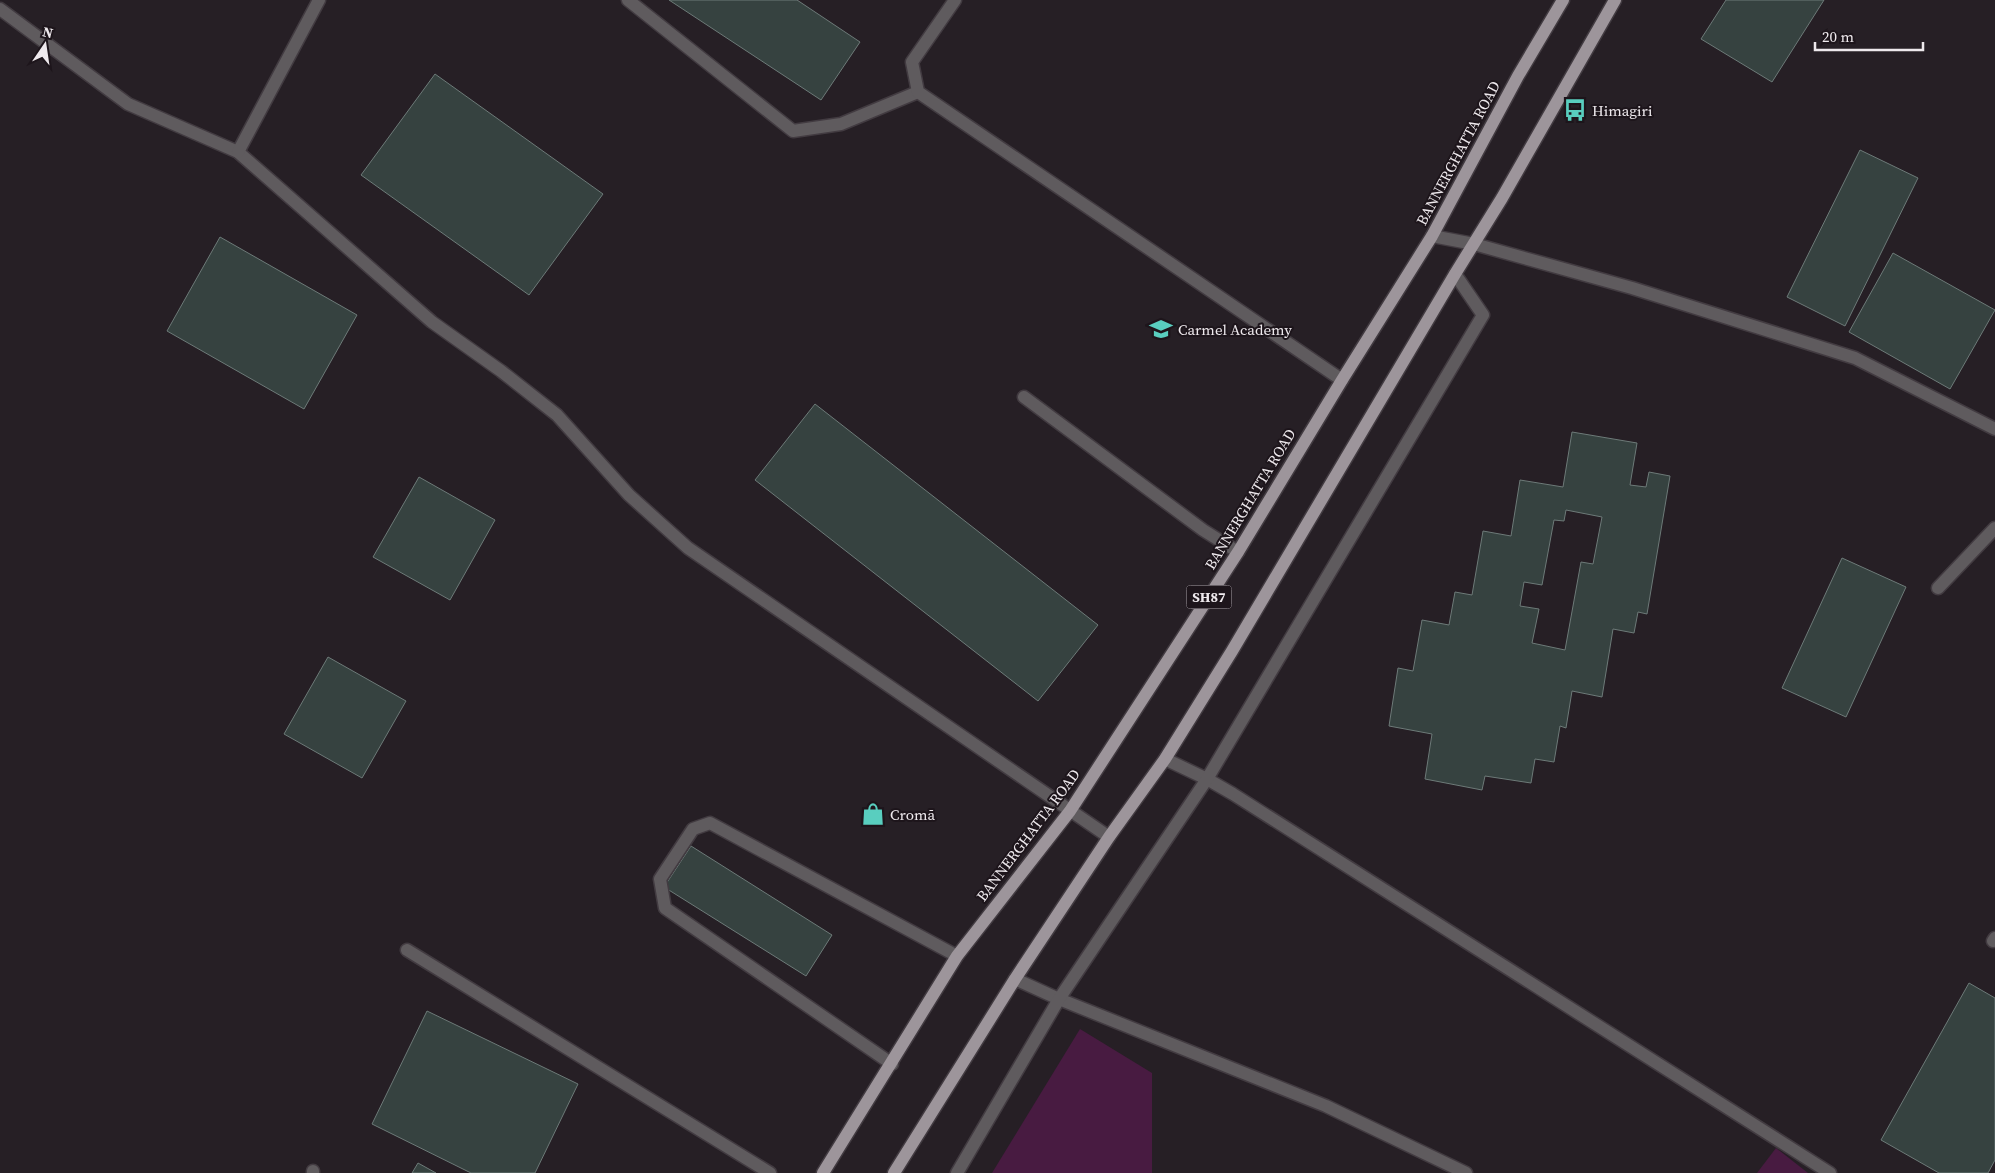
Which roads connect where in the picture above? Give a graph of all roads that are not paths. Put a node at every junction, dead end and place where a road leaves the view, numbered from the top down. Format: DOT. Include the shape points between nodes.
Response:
graph roads {
  1 [pos="319,0"];
  2 [pos="628,0"];
  3 [pos="955,0"];
  4 [pos="1563,0"];
  5 [pos="1615,0"];
  6 [pos="0,9"];
  7 [pos="918,92"];
  8 [pos="238,152"];
  9 [pos="1432,236"];
  10 [pos="1474,244"];
  11 [pos="1455,274"];
  12 [pos="1342,380"];
  13 [pos="1024,397"];
  14 [pos="1995,429"];
  15 [pos="1995,528"];
  16 [pos="1238,552"];
  17 [pos="1938,588"];
  18 [pos="1165,759"];
  19 [pos="1207,779"];
  20 [pos="1070,811"];
  21 [pos="1109,837"];
  22 [pos="407,950"];
  23 [pos="957,956"];
  24 [pos="1015,980"];
  25 [pos="1059,999"];
  26 [pos="892,1064"];
  27 [pos="770,1173"];
  28 [pos="823,1173"];
  29 [pos="894,1173"];
  30 [pos="957,1173"];
  31 [pos="1466,1173"];
  32 [pos="1830,1173"];
  1 -- 8 [label="street"];
  2 -- 7 [label="street" via="793,131 841,124"];
  3 -- 7 [label="street" via="912,62"];
  4 -- 9 [label="main road, BANNERGHATTA ROAD / SH87"];
  5 -- 10 [label="main road"];
  6 -- 8 [label="street" via="128,104"];
  7 -- 12 [label="street"];
  8 -- 20 [label="street" via="432,322 557,415 629,495 688,548"];
  9 -- 10 [label="street"];
  9 -- 12 [label="main road, BANNERGHATTA ROAD / SH87"];
  10 -- 11 [label="main road"];
  10 -- 14 [label="street" via="1632,288 1855,358"];
  11 -- 18 [label="main road"];
  11 -- 19 [label="street" via="1483,315"];
  12 -- 16 [label="main road, BANNERGHATTA ROAD / SH87"];
  13 -- 16 [label="street" via="1203,530"];
  15 -- 17 [label="street"];
  16 -- 20 [label="main road, BANNERGHATTA ROAD / SH87"];
  18 -- 19 [label="street"];
  18 -- 21 [label="main road"];
  19 -- 25 [label="street"];
  19 -- 32 [label="street"];
  20 -- 21 [label="street"];
  20 -- 23 [label="main road, BANNERGHATTA ROAD / SH87"];
  21 -- 24 [label="main road"];
  22 -- 27 [label="street"];
  23 -- 26 [label="main road, BANNERGHATTA ROAD / SH87"];
  23 -- 26 [label="street" via="710,823 693,829 660,879 665,908"];
  24 -- 25 [label="street"];
  24 -- 29 [label="main road"];
  25 -- 30 [label="street"];
  25 -- 31 [label="street" via="1326,1106"];
  26 -- 28 [label="main road, BANNERGHATTA ROAD / SH87"];
}
